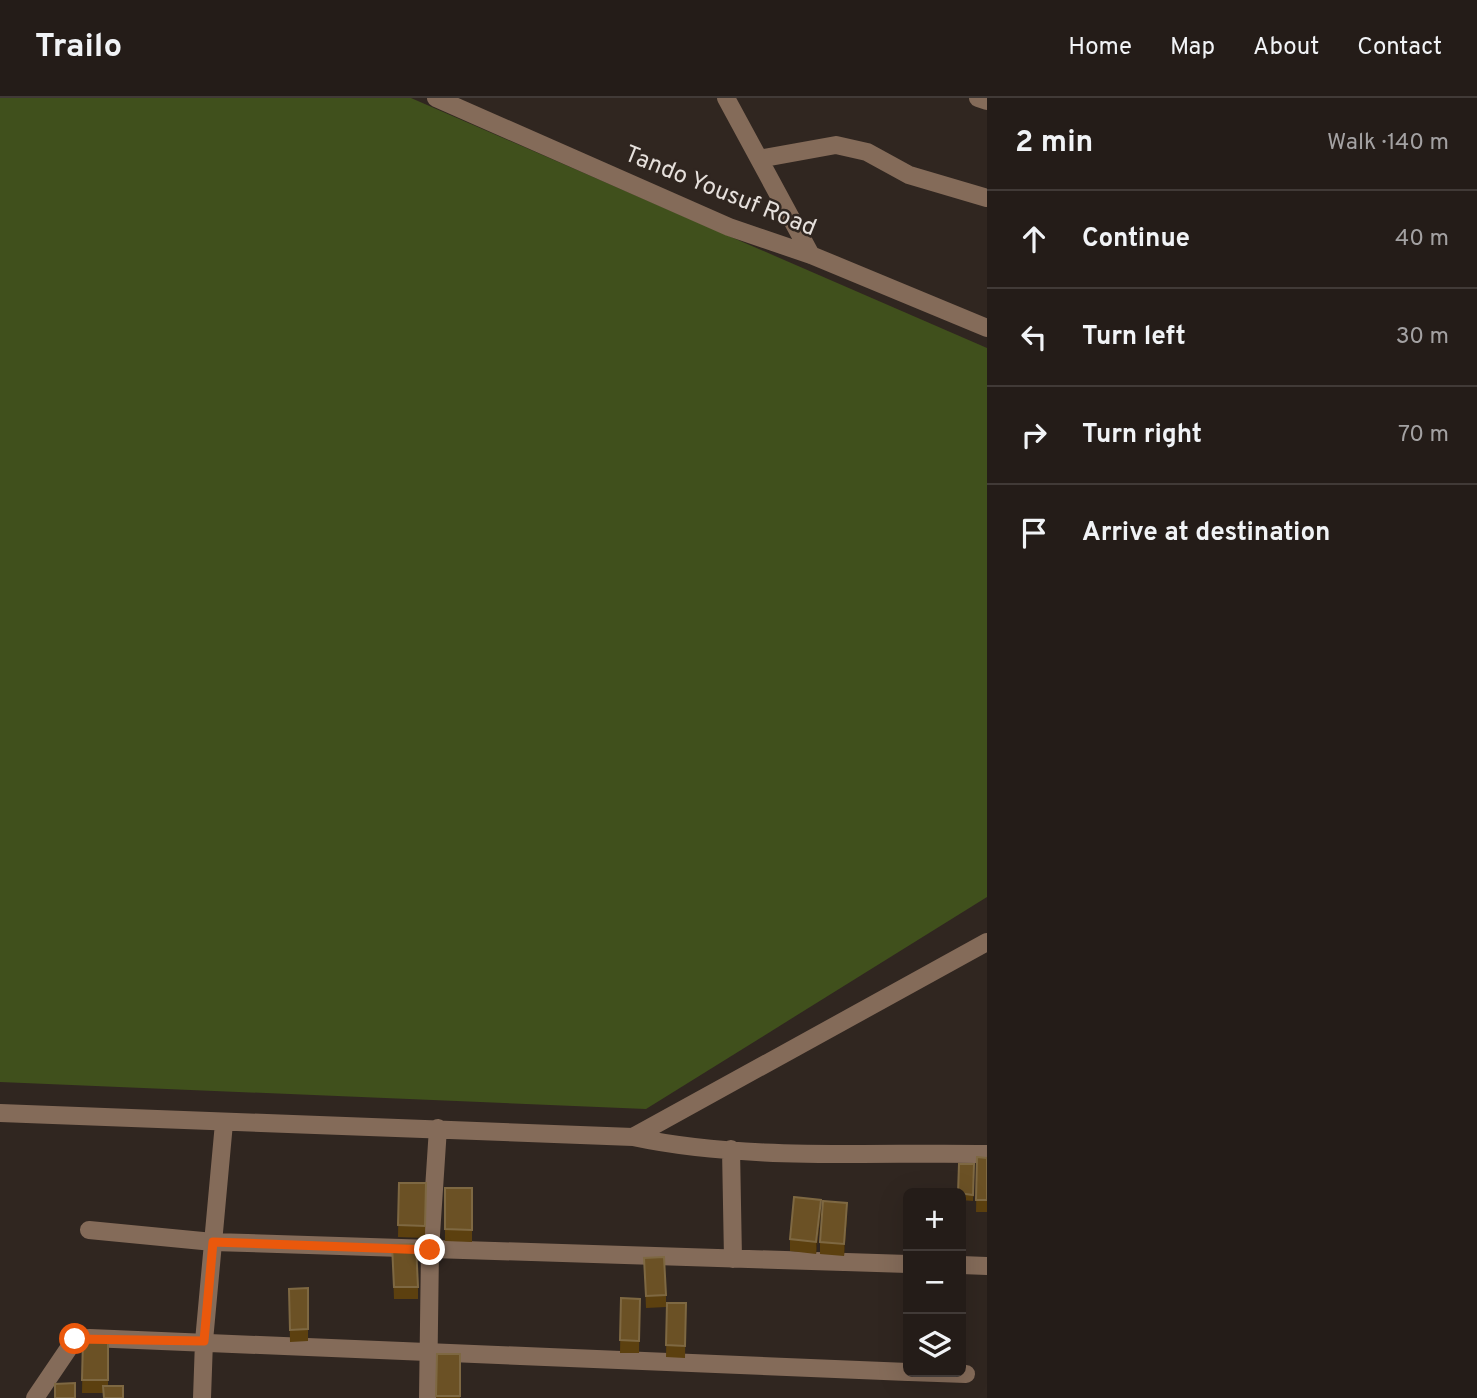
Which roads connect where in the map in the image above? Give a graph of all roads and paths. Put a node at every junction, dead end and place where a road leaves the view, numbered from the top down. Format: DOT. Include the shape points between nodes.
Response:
graph roads {
  1 [pos="436,98"];
  2 [pos="726,98"];
  3 [pos="978,98"];
  4 [pos="987,101"];
  5 [pos="759,159"];
  6 [pos="987,198"];
  7 [pos="810,255"];
  8 [pos="987,328"];
  9 [pos="987,942"];
  10 [pos="0,1112"];
  11 [pos="224,1123"];
  12 [pos="438,1128"];
  13 [pos="632,1137"];
  14 [pos="730,1149"];
  15 [pos="987,1154"];
  16 [pos="89,1230"];
  17 [pos="213,1242"];
  18 [pos="430,1250"];
  19 [pos="733,1259"];
  20 [pos="903,1264"];
  21 [pos="966,1265"];
  22 [pos="987,1266"];
  23 [pos="204,1341"];
  24 [pos="429,1352"];
  25 [pos="903,1372"];
  26 [pos="35,1398"];
  27 [pos="202,1398"];
  28 [pos="428,1398"];
  1 -- 7 [label="street, Tando Yousuf Road" via="729,226"];
  2 -- 5 [label="street"];
  3 -- 4 [label="street"];
  5 -- 6 [label="street" via="836,145 867,152 909,175"];
  5 -- 7 [label="street"];
  7 -- 8 [label="street, Tando Yousuf Road"];
  9 -- 13 [label="street"];
  10 -- 11 [label="street"];
  11 -- 12 [label="street"];
  11 -- 17 [label="street"];
  12 -- 13 [label="street"];
  12 -- 18 [label="street"];
  13 -- 14 [label="street" via="676,1146"];
  14 -- 15 [label="street"];
  14 -- 19 [label="street"];
  16 -- 17 [label="street"];
  17 -- 18 [label="street"];
  17 -- 23 [label="street"];
  18 -- 19 [label="street"];
  18 -- 24 [label="street"];
  19 -- 20 [label="street"];
  21 -- 22 [label="street"];
  23 -- 24 [label="street"];
  23 -- 26 [label="street" via="75,1339"];
  23 -- 27 [label="street"];
  24 -- 25 [label="street"];
  24 -- 28 [label="street"];
}
